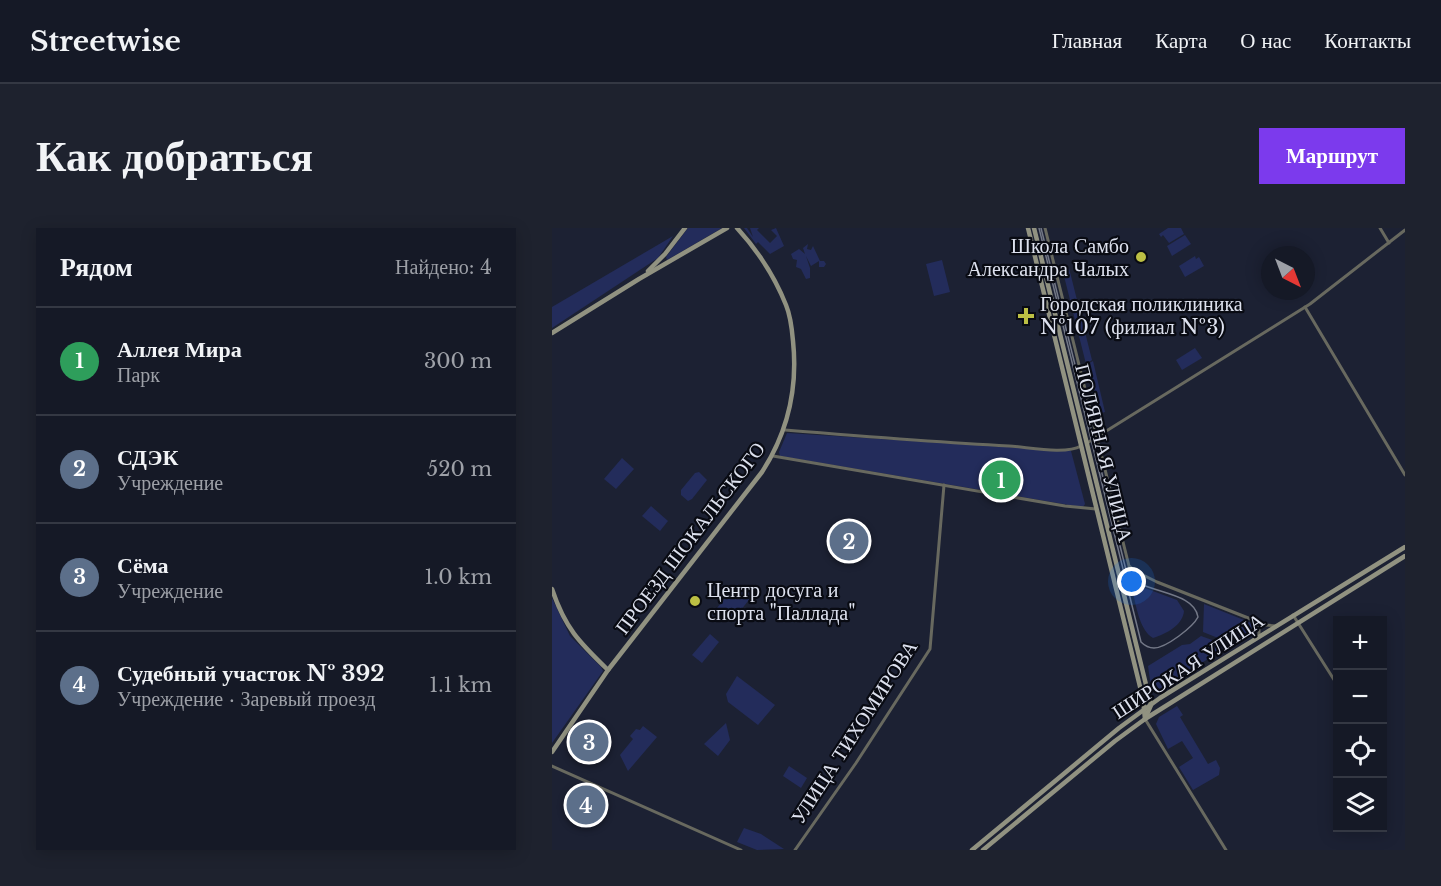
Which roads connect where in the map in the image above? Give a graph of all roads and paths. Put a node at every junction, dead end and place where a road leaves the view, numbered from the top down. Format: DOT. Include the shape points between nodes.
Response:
graph roads {
  1 [pos="685,228"];
  2 [pos="727,228"];
  3 [pos="737,228"];
  4 [pos="1028,228"];
  5 [pos="1034,228"];
  6 [pos="1045,228"];
  7 [pos="1380,228"];
  8 [pos="1405,230"];
  9 [pos="1389,243"];
  10 [pos="665,254"];
  11 [pos="670,261"];
  12 [pos="639,279"];
  13 [pos="1305,307"];
  14 [pos="552,333"];
  15 [pos="785,430"];
  16 [pos="1097,437"];
  17 [pos="1086,443"];
  18 [pos="1080,447"];
  19 [pos="773,456"];
  20 [pos="1405,475"];
  21 [pos="944,485"];
  22 [pos="1096,509"];
  23 [pos="1116,537"];
  24 [pos="1405,547"];
  25 [pos="1405,556"];
  26 [pos="552,589"];
  27 [pos="1293,615"];
  28 [pos="1256,621"];
  29 [pos="1298,622"];
  30 [pos="1276,626"];
  31 [pos="1250,642"];
  32 [pos="608,670"];
  33 [pos="1333,678"];
  34 [pos="1151,705"];
  35 [pos="1143,710"];
  36 [pos="1146,719"];
  37 [pos="552,752"];
  38 [pos="552,766"];
  39 [pos="987,837"];
  40 [pos="992,843"];
  41 [pos="741,850"];
  42 [pos="795,850"];
  43 [pos="972,850"];
  44 [pos="983,850"];
  45 [pos="1226,850"];
  1 -- 10 [label="main road"];
  2 -- 11 [label="main road"];
  3 -- 15 [label="main road, ПРОЕЗД ШОКАЛЬСКОГО" via="768,269 788,311 795,376"];
  4 -- 18 [label="main road, ПОЛЯРНАЯ УЛИЦА"];
  5 -- 17 [label="main road, ПОЛЯРНАЯ УЛИЦА"];
  6 -- 16 [label="street"];
  7 -- 9 [label="street"];
  8 -- 9 [label="street"];
  9 -- 13 [label="street"];
  10 -- 11 [label="main road"];
  10 -- 12 [label="main road"];
  11 -- 12 [label="main road"];
  12 -- 14 [label="main road"];
  13 -- 16 [label="street"];
  13 -- 20 [label="street"];
  15 -- 18 [label="street" via="1040,448"];
  15 -- 19 [label="main road, ПРОЕЗД ШОКАЛЬСКОГО"];
  16 -- 17 [label="street"];
  16 -- 23 [label="street"];
  17 -- 18 [label="street"];
  17 -- 23 [label="main road, ПОЛЯРНАЯ УЛИЦА"];
  18 -- 22 [label="main road, ПОЛЯРНАЯ УЛИЦА"];
  19 -- 21 [label="street"];
  19 -- 32 [label="main road, ПРОЕЗД ШОКАЛЬСКОГО"];
  21 -- 22 [label="street"];
  21 -- 42 [label="street, УЛИЦА ТИХОМИРОВА" via="930,649"];
  22 -- 35 [label="main road, ПОЛЯРНАЯ УЛИЦА"];
  23 -- 28 [label="street" via="1135,572"];
  23 -- 34 [label="main road, ПОЛЯРНАЯ УЛИЦА"];
  24 -- 27 [label="main road, ШИРОКАЯ УЛИЦА"];
  25 -- 29 [label="main road, ШИРОКАЯ УЛИЦА"];
  26 -- 32 [label="main road" via="575,638"];
  27 -- 29 [label="street"];
  27 -- 30 [label="main road, ШИРОКАЯ УЛИЦА"];
  28 -- 30 [label="street"];
  28 -- 31 [label="street" via="1259,635"];
  29 -- 33 [label="street"];
  29 -- 36 [label="main road, ШИРОКАЯ УЛИЦА"];
  30 -- 31 [label="main road, ШИРОКАЯ УЛИЦА"];
  31 -- 34 [label="main road, ШИРОКАЯ УЛИЦА"];
  32 -- 37 [label="main road, ПРОЕЗД ШОКАЛЬСКОГО"];
  34 -- 35 [label="main road, ШИРОКАЯ УЛИЦА"];
  34 -- 36 [label="main road"];
  35 -- 36 [label="main road, ПОЛЯРНАЯ УЛИЦА"];
  35 -- 39 [label="main road, ШИРОКАЯ УЛИЦА"];
  36 -- 40 [label="main road, ШИРОКАЯ УЛИЦА"];
  36 -- 45 [label="street, ПОЛЯРНАЯ УЛИЦА"];
  38 -- 41 [label="street"];
  39 -- 40 [label="street" via="986,842"];
  39 -- 43 [label="main road, ШИРОКАЯ УЛИЦА"];
  40 -- 44 [label="main road, ШИРОКАЯ УЛИЦА"];
}
